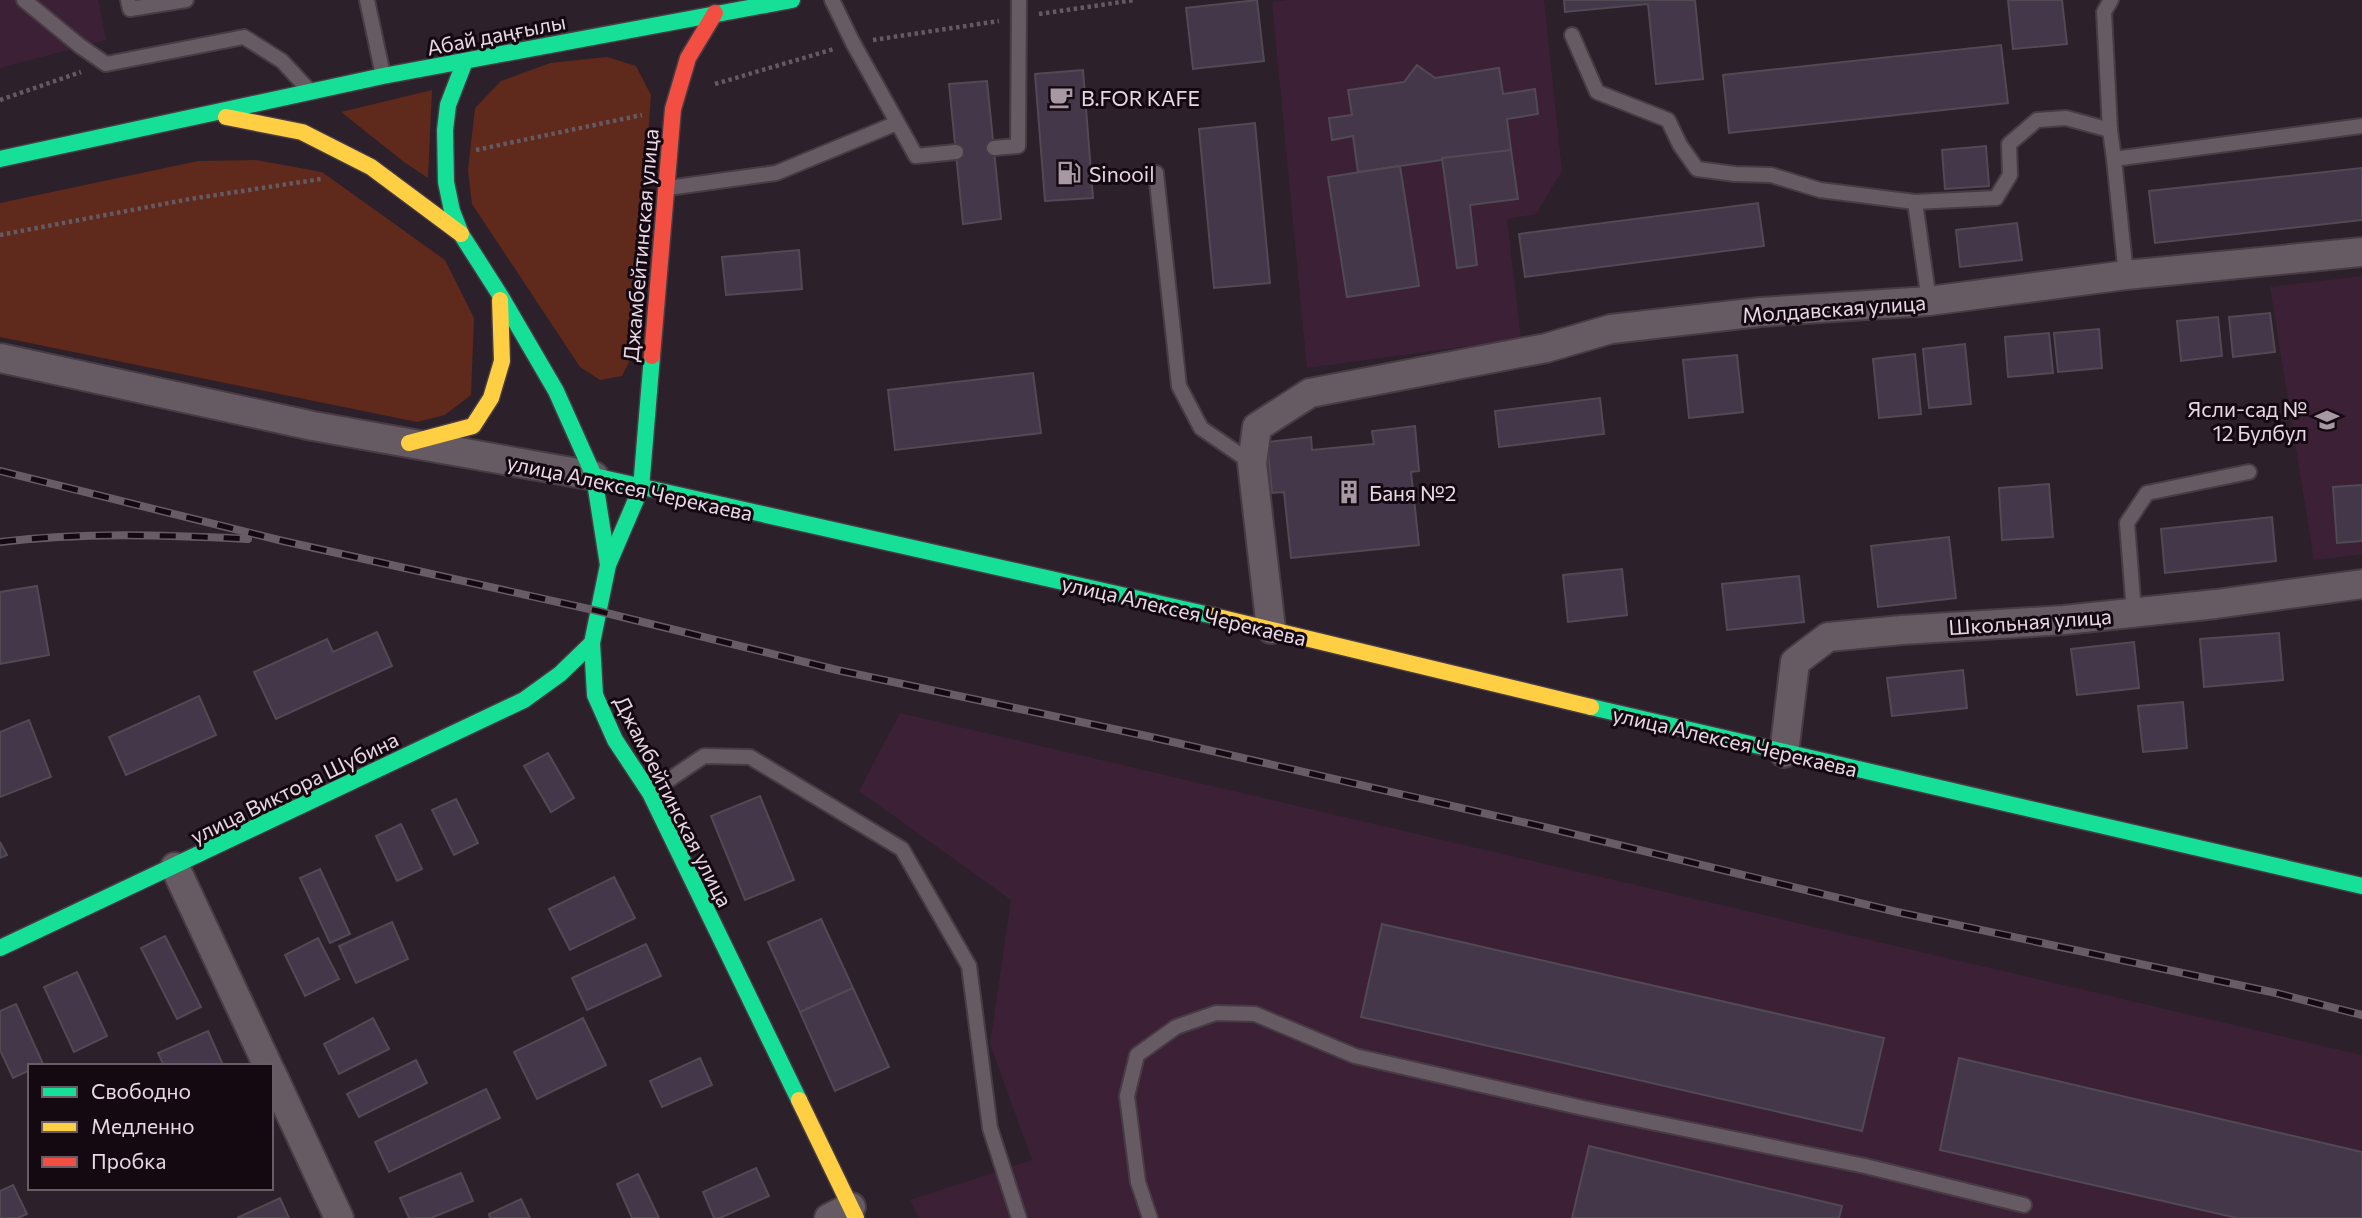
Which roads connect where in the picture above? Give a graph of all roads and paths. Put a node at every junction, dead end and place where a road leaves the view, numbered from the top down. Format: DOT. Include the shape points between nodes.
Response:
graph roads {
  1 [pos="24,0"];
  2 [pos="128,0"];
  3 [pos="186,0"];
  4 [pos="367,0"];
  5 [pos="792,0"];
  6 [pos="832,0"];
  7 [pos="1019,0"];
  8 [pos="1135,0"];
  9 [pos="2111,0"];
  10 [pos="715,13"];
  11 [pos="1020,17"];
  12 [pos="1572,35"];
  13 [pos="853,43"];
  14 [pos="465,61"];
  15 [pos="106,64"];
  16 [pos="383,76"];
  17 [pos="714,84"];
  18 [pos="312,92"];
  19 [pos="0,100"];
  20 [pos="209,114"];
  21 [pos="650,114"];
  22 [pos="897,123"];
  23 [pos="2362,126"];
  24 [pos="2110,130"];
  25 [pos="994,148"];
  26 [pos="470,151"];
  27 [pos="956,152"];
  28 [pos="0,159"];
  29 [pos="2114,159"];
  30 [pos="0,166"];
  31 [pos="1156,173"];
  32 [pos="323,178"];
  33 [pos="666,189"];
  34 [pos="1915,202"];
  35 [pos="461,234"];
  36 [pos="0,235"];
  37 [pos="2362,252"];
  38 [pos="2126,275"];
  39 [pos="500,295"];
  40 [pos="1929,300"];
  41 [pos="0,358"];
  42 [pos="409,443"];
  43 [pos="1252,463"];
  44 [pos="2249,472"];
  45 [pos="594,476"];
  46 [pos="641,488"];
  47 [pos="608,565"];
  48 [pos="2362,584"];
  49 [pos="2134,612"];
  50 [pos="1271,629"];
  51 [pos="592,643"];
  52 [pos="1784,752"];
  53 [pos="650,793"];
  54 [pos="175,867"];
  55 [pos="2362,886"];
  56 [pos="0,948"];
  57 [pos="267,1064"];
  58 [pos="273,1076"];
  59 [pos="2024,1205"];
  60 [pos="845,1214"];
  61 [pos="340,1218"];
  62 [pos="1019,1218"];
  63 [pos="1150,1218"];
  1 -- 15 [label="lane"];
  2 -- 3 [label="lane" via="130,9"];
  4 -- 16 [label="lane"];
  5 -- 10 [label="street, Абай даңғылы"];
  6 -- 13 [label="lane"];
  7 -- 11 [label="lane"];
  8 -- 11 [label="path"];
  9 -- 24 [label="lane" via="2104,12"];
  10 -- 14 [label="street, Абай даңғылы" via="668,16"];
  10 -- 33 [label="street, Джамбейтинская улица" via="688,58 673,109"];
  11 -- 13 [label="path"];
  11 -- 25 [label="lane" via="1018,146"];
  12 -- 34 [label="lane" via="1597,92 1668,120 1697,169 1771,175 1821,190"];
  13 -- 17 [label="path"];
  13 -- 22 [label="lane"];
  14 -- 16 [label="street, Абай даңғылы"];
  14 -- 35 [label="street" via="448,105 445,130 446,182"];
  15 -- 18 [label="lane" via="244,37 282,61"];
  15 -- 19 [label="path"];
  16 -- 18 [label="street, Абай даңғылы"];
  18 -- 20 [label="street, Абай даңғылы"];
  20 -- 28 [label="street"];
  20 -- 30 [label="street"];
  20 -- 35 [label="street" via="302,132 371,167"];
  21 -- 26 [label="path"];
  22 -- 27 [label="lane" via="916,156"];
  22 -- 33 [label="lane" via="776,173"];
  23 -- 29 [label="lane"];
  24 -- 29 [label="lane"];
  24 -- 34 [label="lane" via="2066,117 2036,120 2009,144 2010,175 1996,198"];
  29 -- 38 [label="lane"];
  31 -- 43 [label="lane" via="1179,386 1201,428"];
  32 -- 36 [label="path"];
  33 -- 46 [label="street, Джамбейтинская улица"];
  34 -- 40 [label="lane"];
  35 -- 39 [label="street"];
  37 -- 38 [label="street, Молдавская улица"];
  38 -- 40 [label="street, Молдавская улица"];
  39 -- 42 [label="street" via="502,361 491,398 473,426"];
  39 -- 45 [label="street" via="555,391"];
  40 -- 43 [label="street, Молдавская улица" via="1611,329 1546,348 1310,393 1257,427"];
  41 -- 42 [label="street, улица Алексея Черекаева"];
  42 -- 45 [label="street, улица Алексея Черекаева"];
  43 -- 50 [label="street"];
  44 -- 49 [label="lane" via="2147,493 2127,523"];
  45 -- 46 [label="street, улица Алексея Черекаева"];
  45 -- 47 [label="street"];
  46 -- 47 [label="street, Джамбейтинская улица"];
  46 -- 50 [label="street, улица Алексея Черекаева"];
  47 -- 51 [label="street, Джамбейтинская улица"];
  48 -- 49 [label="street, Школьная улица"];
  49 -- 52 [label="street, Школьная улица" via="1828,637 1795,662"];
  50 -- 52 [label="street, улица Алексея Черекаева"];
  51 -- 53 [label="street, Джамбейтинская улица" via="595,695 615,740"];
  51 -- 54 [label="street, улица Виктора Шубина" via="524,700"];
  52 -- 55 [label="street, улица Алексея Черекаева"];
  53 -- 60 [label="street, Джамбейтинская улица"];
  53 -- 62 [label="lane" via="704,756 750,757 902,849 969,966 990,1128"];
  54 -- 56 [label="street, улица Виктора Шубина"];
  54 -- 57 [label="street"];
  58 -- 61 [label="street"];
  59 -- 63 [label="lane" via="1865,1166 1355,1056 1255,1014 1216,1013 1176,1027 1137,1055 1128,1096 1138,1182"];
}
